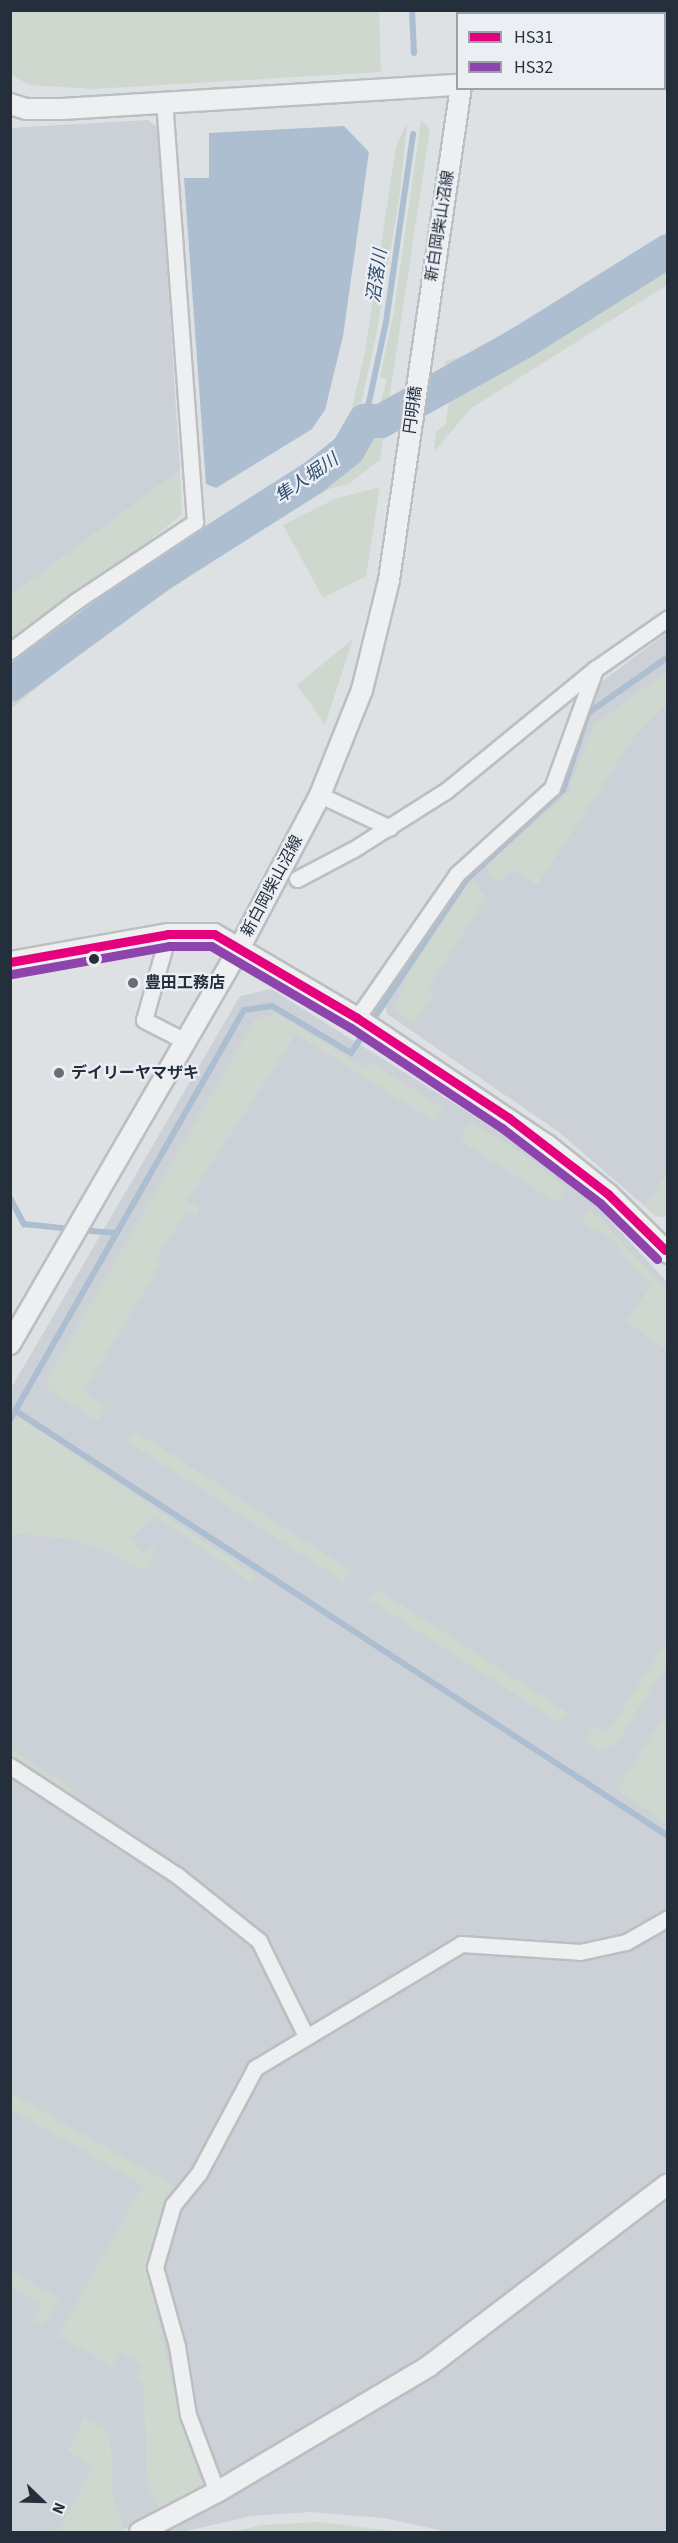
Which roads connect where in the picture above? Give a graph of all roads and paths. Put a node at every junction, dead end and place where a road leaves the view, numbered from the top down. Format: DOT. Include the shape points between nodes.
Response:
graph roads {
  1 [pos="456,86"];
  2 [pos="461,90"];
  3 [pos="164,101"];
  4 [pos="10,104"];
  5 [pos="420,364"];
  6 [pos="407,456"];
  7 [pos="668,618"];
  8 [pos="10,651"];
  9 [pos="595,669"];
  10 [pos="320,795"];
  11 [pos="390,828"];
  12 [pos="297,879"];
  13 [pos="168,934"];
  14 [pos="240,947"];
  15 [pos="10,962"];
  16 [pos="357,1018"];
  17 [pos="185,1041"];
  18 [pos="667,1250"];
  19 [pos="10,1344"];
  20 [pos="10,1766"];
  21 [pos="668,1918"];
  22 [pos="305,2034"];
  23 [pos="668,2184"];
  24 [pos="217,2493"];
  25 [pos="140,2532"];
  1 -- 3 [label="street"];
  2 -- 5 [label="street, 新白岡柴山沼線"];
  3 -- 4 [label="street" via="62,109 26,109"];
  3 -- 8 [label="street" via="195,522 76,601"];
  5 -- 6 [label="street, 円明橋"];
  6 -- 10 [label="street, 新白岡柴山沼線" via="377,640 348,730"];
  7 -- 9 [label="street"];
  9 -- 11 [label="street" via="447,790"];
  9 -- 16 [label="street" via="552,788 457,874"];
  10 -- 11 [label="street"];
  10 -- 14 [label="street, 新白岡柴山沼線"];
  11 -- 12 [label="street"];
  13 -- 14 [label="street" via="204,932"];
  13 -- 15 [label="street"];
  13 -- 17 [label="street" via="144,1020"];
  14 -- 16 [label="street"];
  14 -- 17 [label="street, 新白岡柴山沼線"];
  16 -- 18 [label="street" via="547,1145 608,1194"];
  17 -- 19 [label="street, 新白岡柴山沼線"];
  20 -- 22 [label="street" via="178,1876 259,1941"];
  21 -- 22 [label="street" via="626,1942 580,1952 461,1944"];
  22 -- 24 [label="street" via="255,2068 199,2173 173,2205 155,2267 177,2346 188,2415"];
  23 -- 24 [label="street" via="429,2366"];
  24 -- 25 [label="street"];
}
